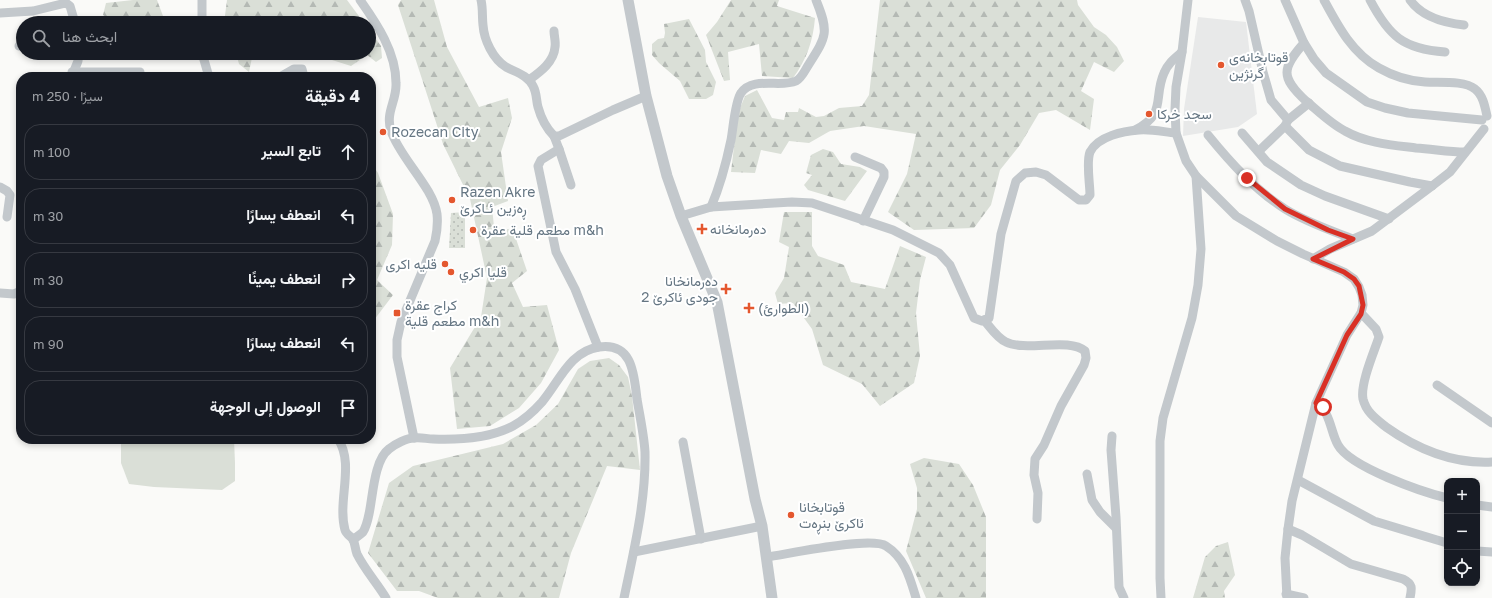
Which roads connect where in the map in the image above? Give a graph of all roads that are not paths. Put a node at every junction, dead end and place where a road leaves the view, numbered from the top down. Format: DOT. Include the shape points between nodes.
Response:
graph roads {
  1 [pos="202,0"];
  2 [pos="360,0"];
  3 [pos="481,0"];
  4 [pos="628,0"];
  5 [pos="816,0"];
  6 [pos="1188,0"];
  7 [pos="1245,0"];
  8 [pos="1285,0"];
  9 [pos="1324,0"];
  10 [pos="1370,0"];
  11 [pos="1410,0"];
  12 [pos="0,13"];
  13 [pos="74,16"];
  14 [pos="202,16"];
  15 [pos="371,16"];
  16 [pos="376,23"];
  17 [pos="1464,25"];
  18 [pos="554,31"];
  19 [pos="1304,43"];
  20 [pos="1182,52"];
  21 [pos="1445,52"];
  22 [pos="78,60"];
  23 [pos="204,60"];
  24 [pos="73,72"];
  25 [pos="208,72"];
  26 [pos="289,72"];
  27 [pos="303,72"];
  28 [pos="529,80"];
  29 [pos="646,96"];
  30 [pos="1309,103"];
  31 [pos="1487,117"];
  32 [pos="1287,123"];
  33 [pos="1488,130"];
  34 [pos="1133,131"];
  35 [pos="1176,133"];
  36 [pos="1242,133"];
  37 [pos="1208,135"];
  38 [pos="554,136"];
  39 [pos="559,149"];
  40 [pos="1258,151"];
  41 [pos="1465,152"];
  42 [pos="854,157"];
  43 [pos="1196,176"];
  44 [pos="571,185"];
  45 [pos="1432,186"];
  46 [pos="0,187"];
  47 [pos="711,207"];
  48 [pos="681,216"];
  49 [pos="7,217"];
  50 [pos="1389,219"];
  51 [pos="863,221"];
  52 [pos="1353,239"];
  53 [pos="1313,259"];
  54 [pos="16,293"];
  55 [pos="0,294"];
  56 [pos="1361,314"];
  57 [pos="984,320"];
  58 [pos="598,347"];
  59 [pos="1437,385"];
  60 [pos="1316,403"];
  61 [pos="1492,423"];
  62 [pos="1112,436"];
  63 [pos="414,438"];
  64 [pos="683,442"];
  65 [pos="341,444"];
  66 [pos="1492,462"];
  67 [pos="1087,474"];
  68 [pos="1298,480"];
  69 [pos="1444,497"];
  70 [pos="1480,505"];
  71 [pos="1492,507"];
  72 [pos="1037,519"];
  73 [pos="762,526"];
  74 [pos="1116,528"];
  75 [pos="1288,529"];
  76 [pos="701,539"];
  77 [pos="353,540"];
  78 [pos="1444,542"];
  79 [pos="1480,551"];
  80 [pos="634,552"];
  81 [pos="1492,552"];
  82 [pos="767,558"];
  83 [pos="1286,596"];
  84 [pos="386,598"];
  85 [pos="624,598"];
  86 [pos="772,598"];
  87 [pos="916,598"];
  88 [pos="1124,598"];
  89 [pos="1161,598"];
  90 [pos="1304,598"];
  91 [pos="1410,598"];
  1 -- 14 [label="street"];
  2 -- 15 [label="street"];
  3 -- 28 [label="street" via="483,26 492,52 498,61"];
  4 -- 29 [label="street"];
  5 -- 47 [label="street" via="824,19 824,35 800,77 795,81 751,86 741,93 735,111 721,185"];
  6 -- 20 [label="street"];
  7 -- 32 [label="street" via="1271,100"];
  8 -- 19 [label="street"];
  9 -- 31 [label="street" via="1350,42 1369,62 1408,80 1471,86 1480,94"];
  10 -- 21 [label="street" via="1387,28 1400,40 1426,50"];
  11 -- 17 [label="street" via="1428,15"];
  12 -- 13 [label="street" via="33,11 66,3"];
  16 -- 63 [label="street" via="391,56 396,82 389,117 391,130 437,213 435,241 403,316 397,340 397,357"];
  18 -- 28 [label="street" via="553,55"];
  19 -- 30 [label="street" via="1286,70 1288,81"];
  19 -- 31 [label="street" via="1326,72 1367,102 1408,113"];
  20 -- 34 [label="street" via="1170,62 1164,73 1154,116"];
  20 -- 35 [label="street" via="1176,87"];
  22 -- 24 [label="street"];
  23 -- 25 [label="street"];
  26 -- 27 [label="street" via="294,69 302,69"];
  28 -- 38 [label="street" via="533,85 543,122"];
  29 -- 38 [label="street"];
  29 -- 48 [label="street" via="667,176"];
  30 -- 32 [label="street"];
  30 -- 41 [label="street" via="1345,131 1361,138 1385,144"];
  31 -- 33 [label="street" via="1481,125"];
  32 -- 40 [label="street"];
  32 -- 45 [label="street" via="1309,150 1340,166"];
  33 -- 41 [label="street"];
  34 -- 35 [label="street"];
  34 -- 57 [label="street" via="1123,132 1098,142 1091,152 1088,159 1090,195 1086,200 1079,200 1046,175 1036,172 1025,173 1016,181 1001,234 989,318"];
  35 -- 43 [label="street" via="1186,161"];
  36 -- 40 [label="street"];
  37 -- 52 [label="street" via="1247,178 1285,209"];
  38 -- 39 [label="street"];
  39 -- 44 [label="street"];
  39 -- 58 [label="street" via="541,160 538,166 556,252 575,289"];
  40 -- 50 [label="street" via="1267,162 1301,185"];
  41 -- 45 [label="street" via="1450,172"];
  42 -- 51 [label="street" via="881,168 884,172 884,178"];
  43 -- 53 [label="street" via="1236,216"];
  43 -- 89 [label="street" via="1201,249 1198,284 1192,318 1162,418 1160,441"];
  45 -- 50 [label="street"];
  46 -- 49 [label="street" via="10,195"];
  47 -- 48 [label="street"];
  47 -- 51 [label="street" via="812,203"];
  48 -- 73 [label="street" via="717,302"];
  50 -- 52 [label="street" via="1372,231"];
  51 -- 57 [label="street" via="893,230 940,253 950,265 974,318"];
  52 -- 53 [label="street"];
  53 -- 56 [label="street" via="1354,279 1362,295"];
  54 -- 55 [label="street"];
  56 -- 60 [label="street" via="1347,335"];
  56 -- 66 [label="street" via="1376,329 1379,337 1364,385 1363,398 1366,408 1375,419 1421,449 1449,458"];
  57 -- 72 [label="street" via="1005,342 1017,345 1081,347 1085,351 1084,365 1036,459 1034,475 1038,494"];
  58 -- 63 [label="street" via="574,359 543,401 513,426 498,432 469,437"];
  58 -- 80 [label="street" via="618,348 630,361 634,374 645,457"];
  59 -- 61 [label="street"];
  60 -- 68 [label="street"];
  60 -- 69 [label="street" via="1323,407 1338,446 1344,452 1379,474 1413,489"];
  62 -- 74 [label="street"];
  63 -- 77 [label="street" via="390,448 381,460 367,520 363,531"];
  64 -- 76 [label="street"];
  65 -- 77 [label="street" via="346,464 342,516 345,532"];
  67 -- 74 [label="street" via="1092,500"];
  68 -- 75 [label="street"];
  68 -- 78 [label="street" via="1374,521"];
  70 -- 71 [label="street"];
  73 -- 76 [label="street"];
  73 -- 82 [label="street"];
  74 -- 88 [label="street" via="1119,587"];
  75 -- 83 [label="street" via="1285,558"];
  75 -- 91 [label="street" via="1351,564 1410,582"];
  76 -- 80 [label="street"];
  77 -- 84 [label="street" via="357,553"];
  79 -- 81 [label="street"];
  80 -- 85 [label="street"];
  82 -- 86 [label="street"];
  82 -- 87 [label="street" via="860,542 885,545 900,558 910,576"];
  83 -- 90 [label="street"];
}
